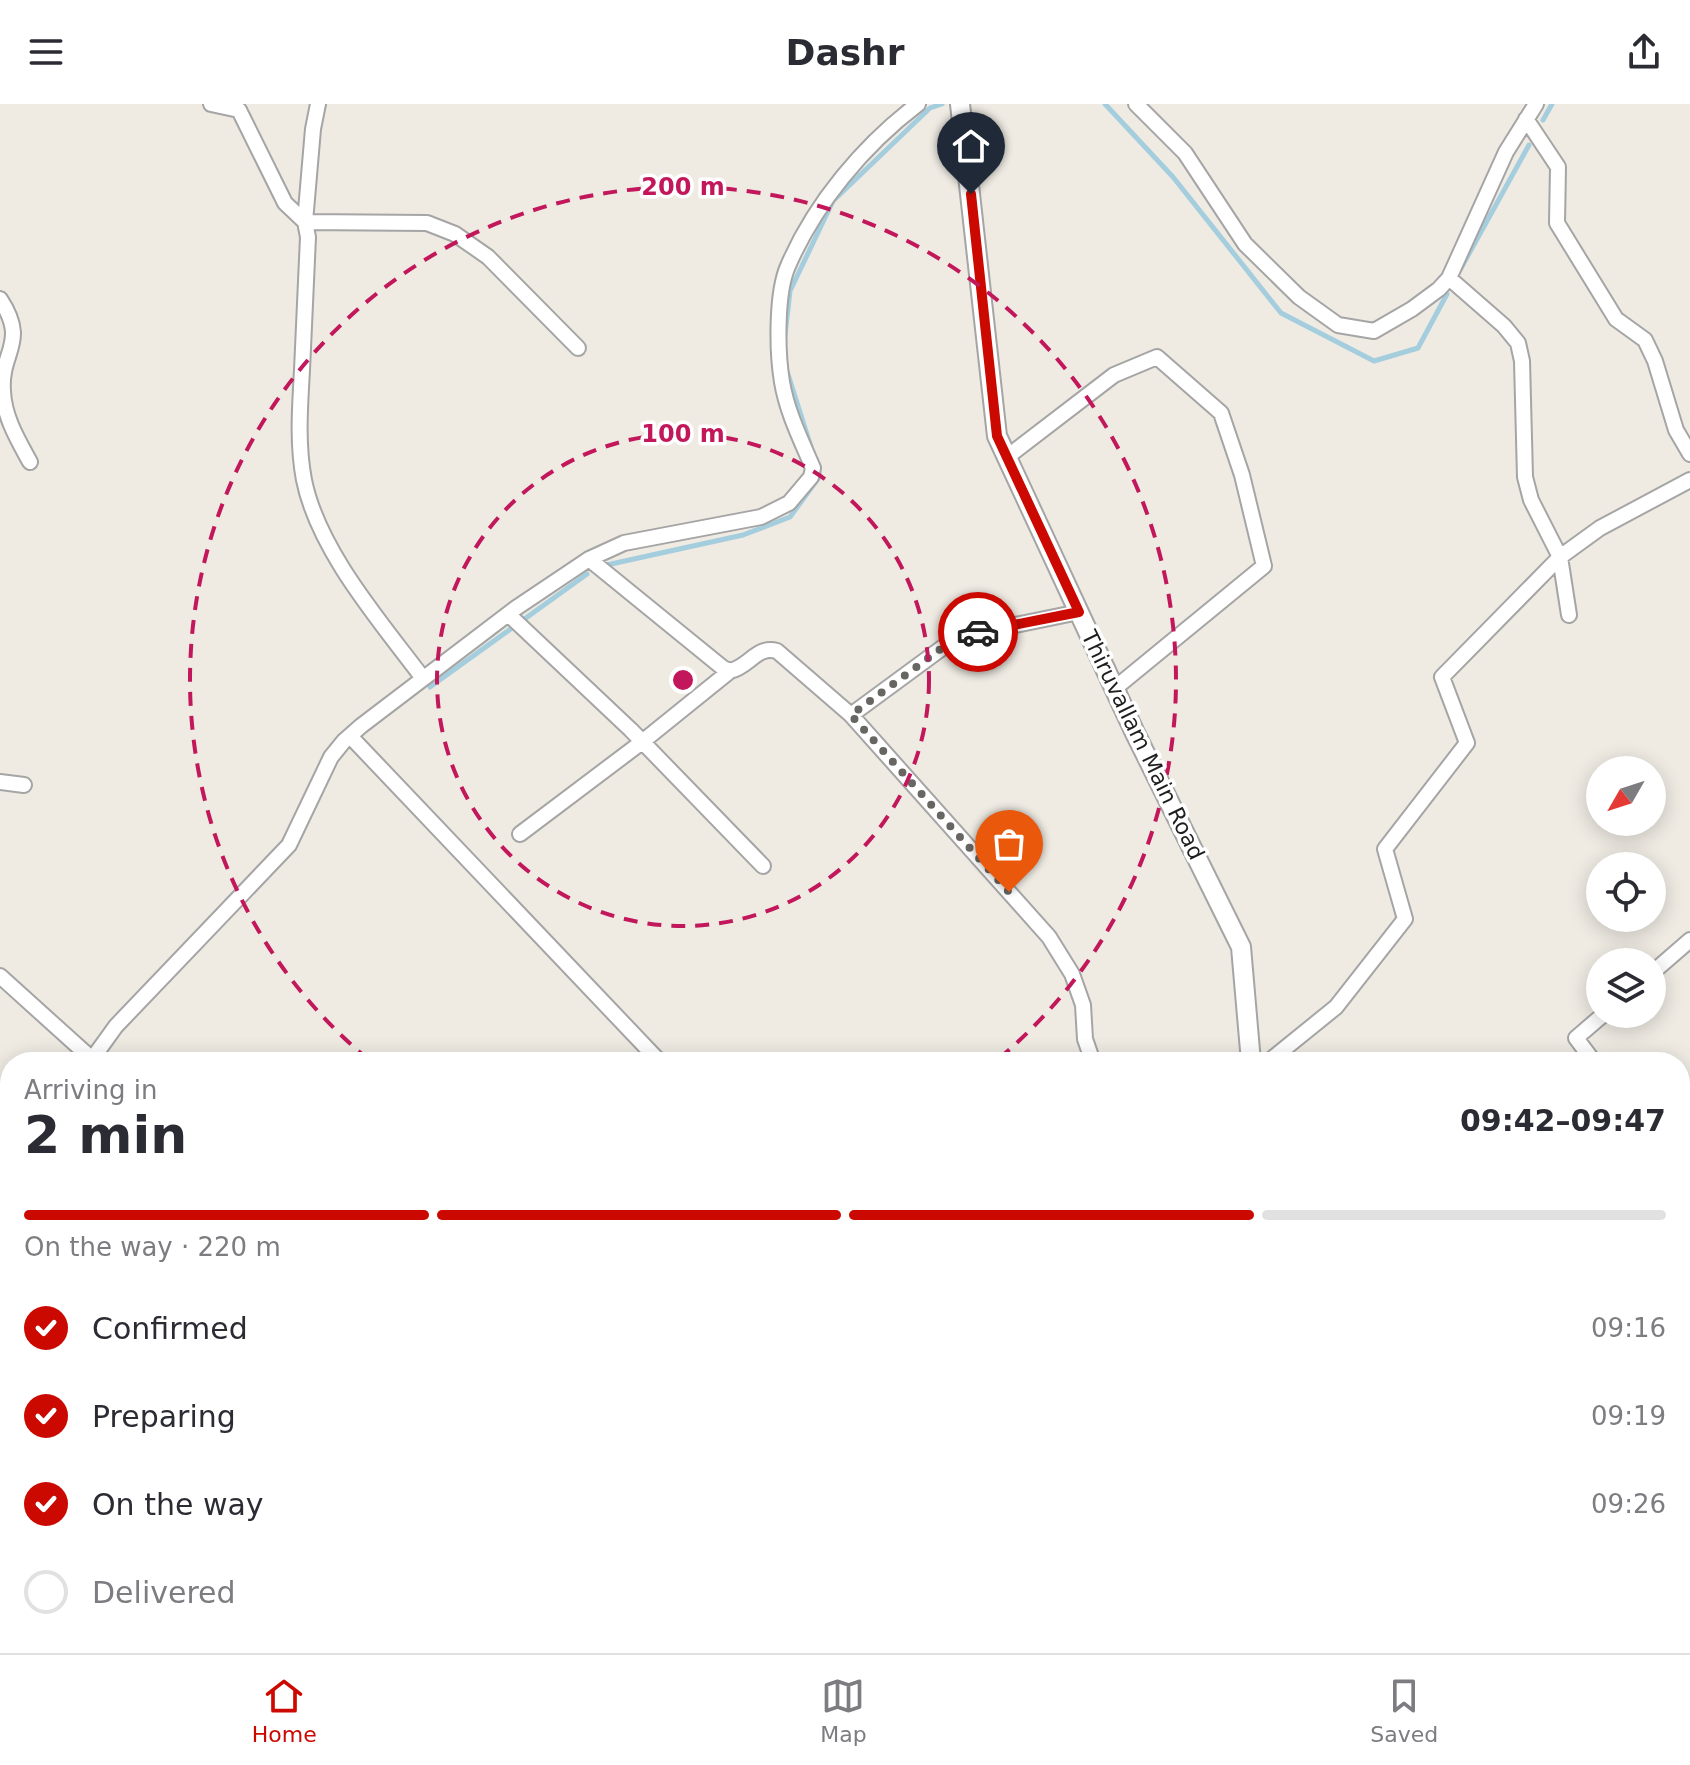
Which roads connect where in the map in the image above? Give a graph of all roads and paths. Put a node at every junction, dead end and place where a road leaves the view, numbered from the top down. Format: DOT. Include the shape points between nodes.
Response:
graph roads {
  1 [pos="211,104"];
  2 [pos="318,104"];
  3 [pos="918,104"];
  4 [pos="960,104"];
  5 [pos="1136,104"];
  6 [pos="1536,104"];
  7 [pos="1526,119"];
  8 [pos="305,222"];
  9 [pos="1449,278"];
  10 [pos="0,299"];
  11 [pos="578,348"];
  12 [pos="1690,454"];
  13 [pos="1007,457"];
  14 [pos="30,462"];
  15 [pos="1690,480"];
  16 [pos="1560,557"];
  17 [pos="589,559"];
  18 [pos="1079,612"];
  19 [pos="508,614"];
  20 [pos="1569,615"];
  21 [pos="730,671"];
  22 [pos="422,677"];
  23 [pos="1114,689"];
  24 [pos="851,715"];
  25 [pos="350,736"];
  26 [pos="642,742"];
  27 [pos="0,782"];
  28 [pos="24,785"];
  29 [pos="520,834"];
  30 [pos="763,866"];
  31 [pos="1690,940"];
  32 [pos="1666,961"];
  33 [pos="0,976"];
  34 [pos="1588,1028"];
  35 [pos="82,1052"];
  36 [pos="97,1052"];
  37 [pos="650,1052"];
  38 [pos="1090,1052"];
  39 [pos="1250,1052"];
  40 [pos="1280,1052"];
  41 [pos="1586,1052"];
  1 -- 8 [label="street" via="239,110 285,203"];
  2 -- 8 [label="street"];
  3 -- 17 [label="street" via="825,200 787,268 780,322 782,383 813,468 811,477 789,503 761,517 624,543"];
  4 -- 13 [label="street, Thiruvallam Main Road" via="997,436"];
  5 -- 9 [label="street" via="1185,153 1245,244 1299,297 1338,325 1374,331"];
  6 -- 7 [label="street"];
  7 -- 9 [label="street"];
  7 -- 12 [label="street" via="1558,167 1557,223 1616,319 1645,340 1676,430"];
  8 -- 11 [label="street" via="427,223 455,234 488,257"];
  8 -- 22 [label="street" via="299,441 305,482 336,555"];
  9 -- 16 [label="street" via="1518,343 1525,477"];
  10 -- 14 [label="street" via="14,326 3,377 5,406"];
  13 -- 18 [label="street, Thiruvallam Main Road"];
  13 -- 23 [label="street" via="1114,375 1157,357 1221,413 1264,566"];
  15 -- 16 [label="street" via="1600,528"];
  16 -- 20 [label="street"];
  16 -- 40 [label="street" via="1442,677 1467,743 1385,849 1405,919 1336,1007"];
  17 -- 19 [label="street"];
  17 -- 21 [label="street"];
  18 -- 23 [label="street, Thiruvallam Main Road"];
  18 -- 24 [label="street" via="957,637"];
  19 -- 22 [label="street"];
  19 -- 26 [label="street"];
  21 -- 24 [label="street" via="769,648"];
  21 -- 26 [label="street"];
  22 -- 25 [label="street"];
  23 -- 39 [label="street, Thiruvallam Main Road" via="1241,947"];
  24 -- 38 [label="street" via="1049,937 1072,974 1083,1005"];
  25 -- 36 [label="street" via="331,757 289,845"];
  25 -- 37 [label="street"];
  26 -- 29 [label="street"];
  26 -- 30 [label="street"];
  27 -- 28 [label="street"];
  31 -- 32 [label="street"];
  33 -- 35 [label="street"];
  34 -- 41 [label="street" via="1576,1038"];
}
